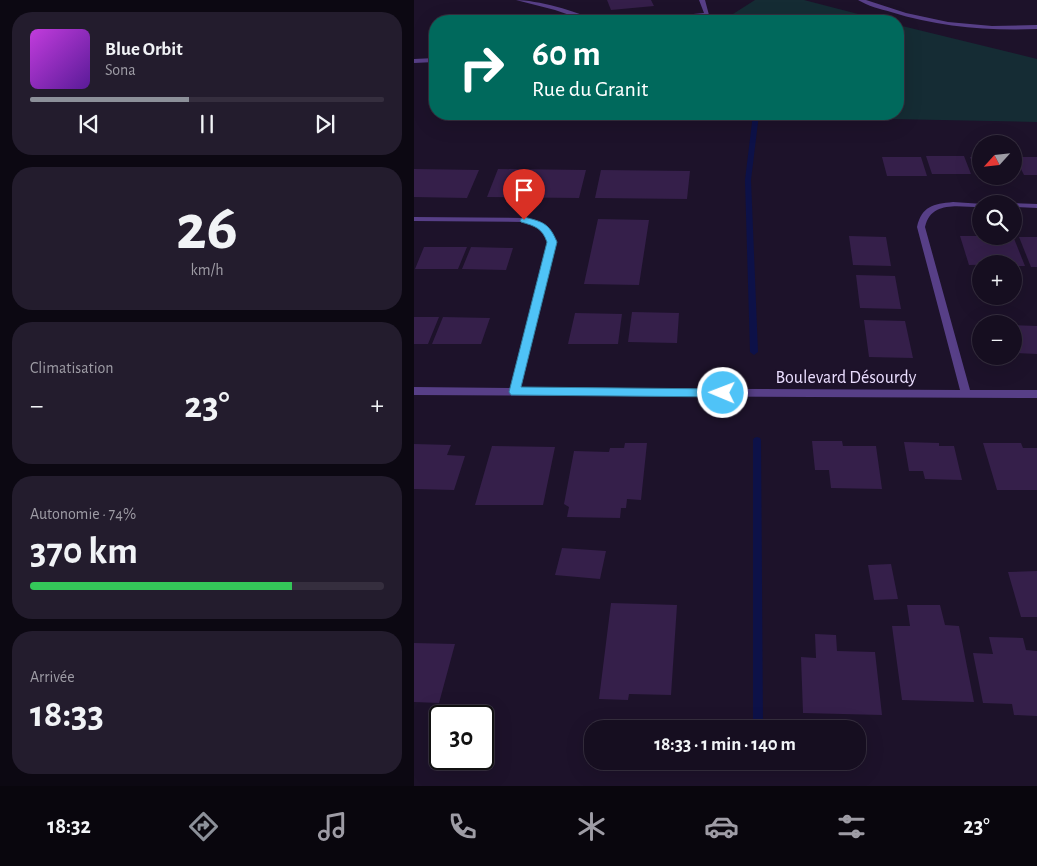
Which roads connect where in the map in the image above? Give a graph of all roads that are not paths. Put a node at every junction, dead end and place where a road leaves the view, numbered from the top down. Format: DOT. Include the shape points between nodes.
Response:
graph roads {
  1 [pos="519,0"];
  2 [pos="702,0"];
  3 [pos="861,0"];
  4 [pos="576,15"];
  5 [pos="697,15"];
  6 [pos="1037,27"];
  7 [pos="429,60"];
  8 [pos="414,61"];
  9 [pos="972,205"];
  10 [pos="1022,205"];
  11 [pos="1037,206"];
  12 [pos="414,219"];
  13 [pos="414,391"];
  14 [pos="515,392"];
  15 [pos="966,393"];
  16 [pos="1037,394"];
  1 -- 4 [label="street"];
  2 -- 5 [label="street" via="707,14"];
  3 -- 6 [label="street" via="916,18 960,26"];
  7 -- 8 [label="street"];
  9 -- 15 [label="street" via="935,207 925,213 921,227"];
  10 -- 11 [label="street"];
  12 -- 14 [label="street" via="524,220 539,224 548,231 552,242"];
  13 -- 14 [label="street, Boulevard Désourdy"];
  14 -- 15 [label="street, Boulevard Désourdy"];
  15 -- 16 [label="street, Boulevard Désourdy"];
}
